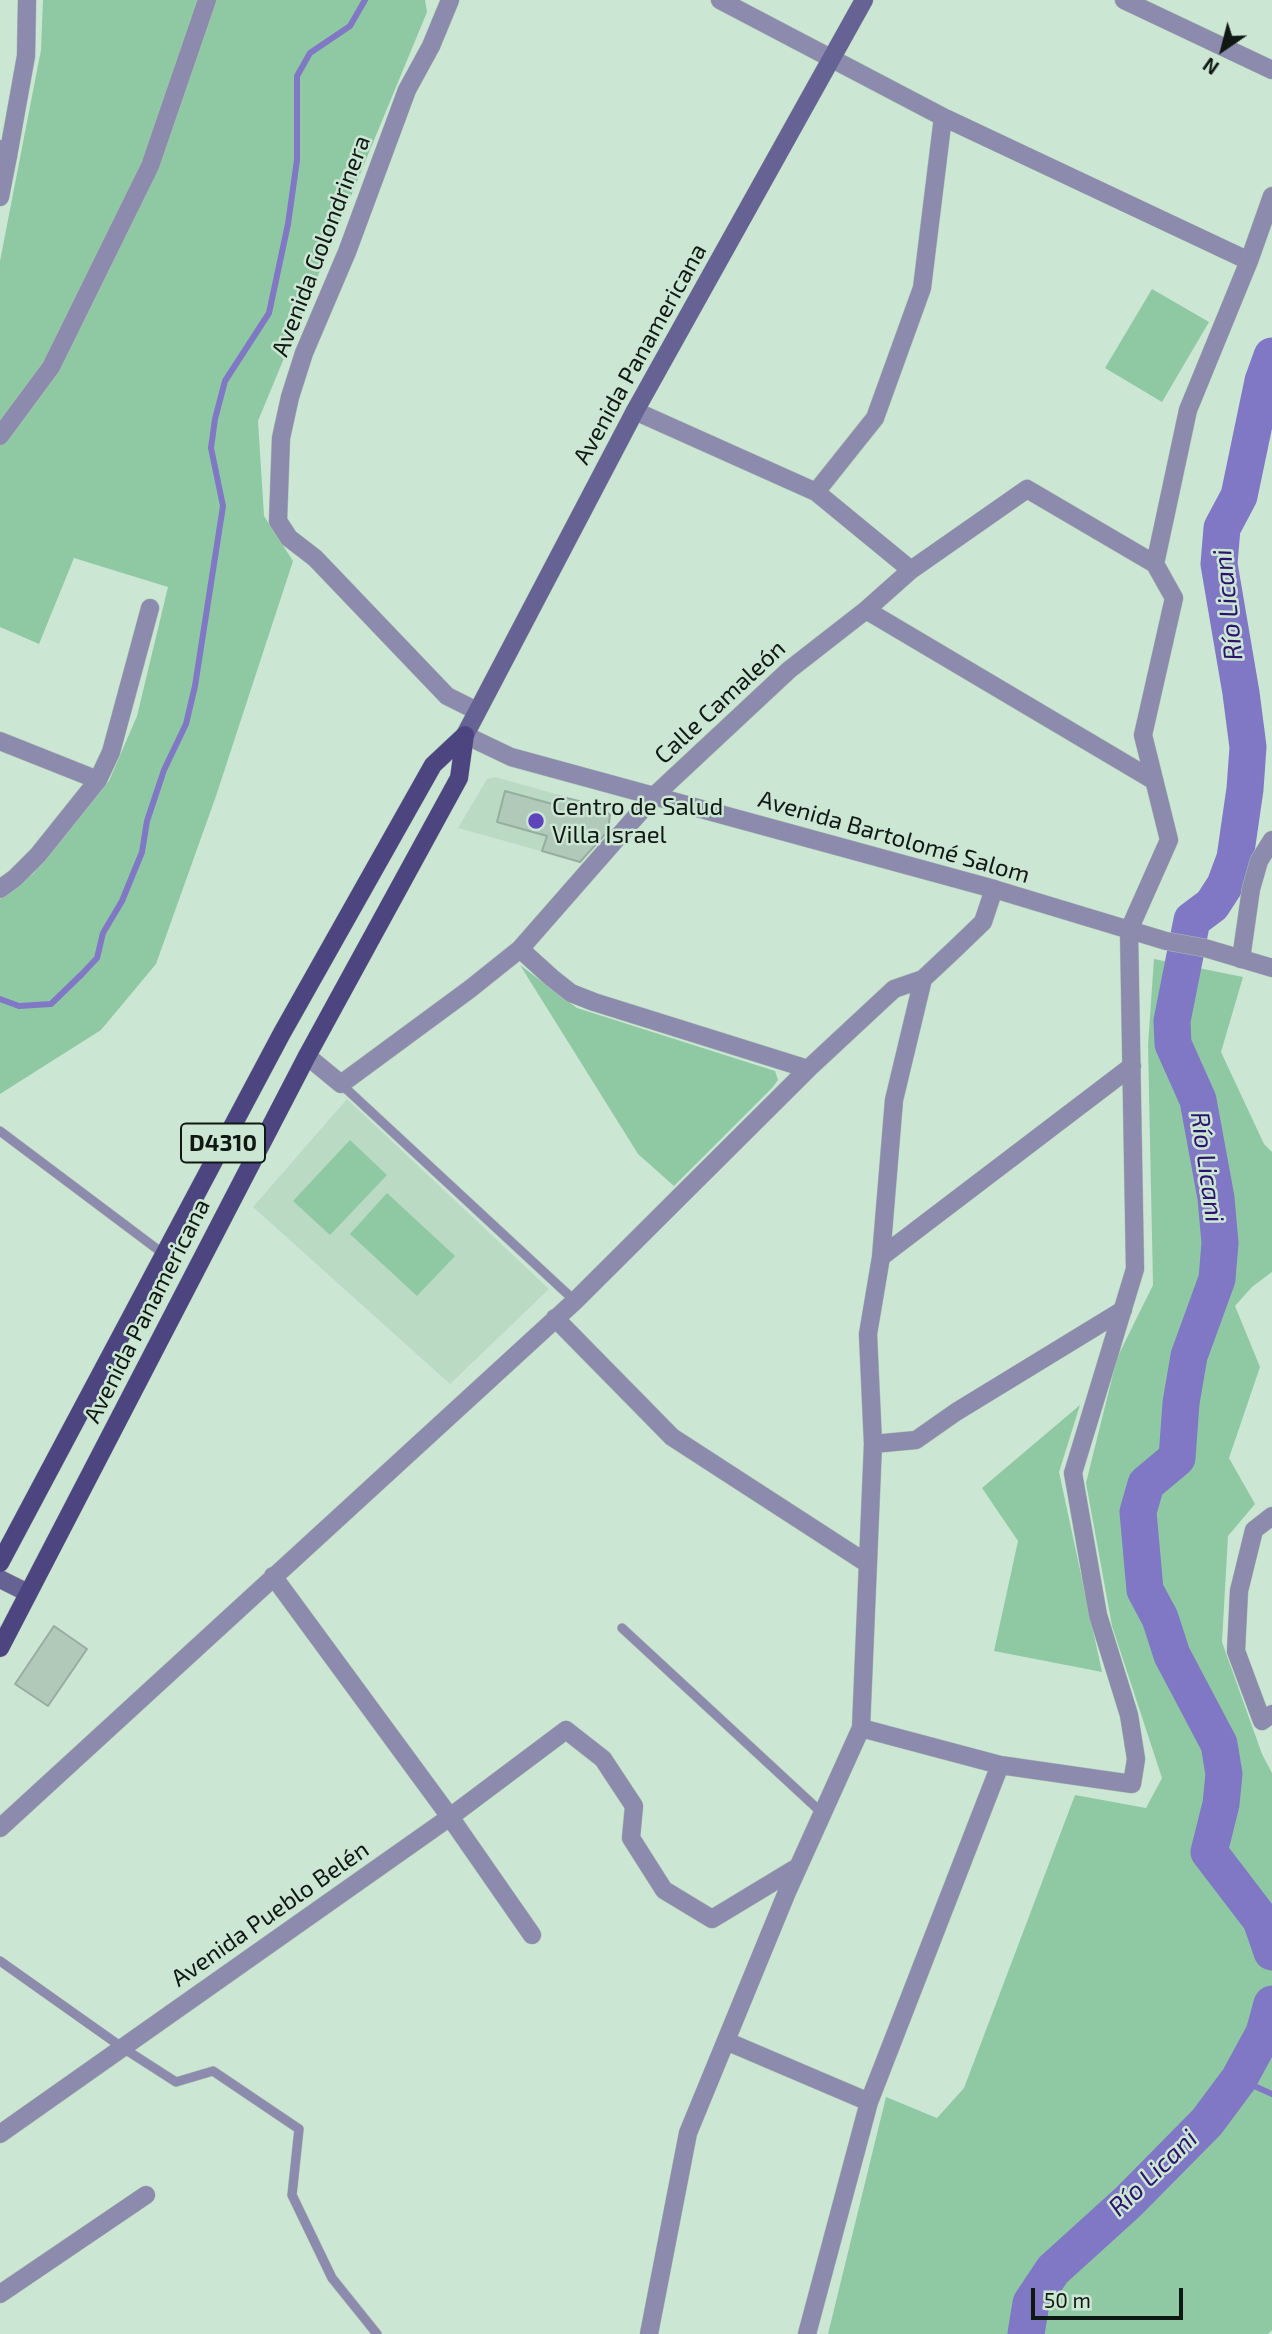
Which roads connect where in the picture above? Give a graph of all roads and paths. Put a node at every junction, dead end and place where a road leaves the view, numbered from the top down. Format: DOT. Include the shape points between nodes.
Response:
graph roads {
  1 [pos="27,0"];
  2 [pos="208,0"];
  3 [pos="720,0"];
  4 [pos="864,0"];
  5 [pos="1124,0"];
  6 [pos="447,2"];
  7 [pos="832,60"];
  8 [pos="1272,70"];
  9 [pos="943,117"];
  10 [pos="4,152"];
  11 [pos="1272,196"];
  12 [pos="0,197"];
  13 [pos="1249,261"];
  14 [pos="635,411"];
  15 [pos="0,436"];
  16 [pos="816,492"];
  17 [pos="1155,564"];
  18 [pos="911,570"];
  19 [pos="150,608"];
  20 [pos="866,610"];
  21 [pos="477,711"];
  22 [pos="465,735"];
  23 [pos="0,741"];
  24 [pos="98,780"];
  25 [pos="1153,780"];
  26 [pos="654,796"];
  27 [pos="1272,840"];
  28 [pos="0,889"];
  29 [pos="994,889"];
  30 [pos="1129,930"];
  31 [pos="520,949"];
  32 [pos="1241,959"];
  33 [pos="1272,968"];
  34 [pos="923,979"];
  35 [pos="307,1056"];
  36 [pos="1132,1066"];
  37 [pos="808,1069"];
  38 [pos="341,1084"];
  39 [pos="0,1131"];
  40 [pos="165,1255"];
  41 [pos="881,1257"];
  42 [pos="575,1301"];
  43 [pos="1123,1310"];
  44 [pos="555,1318"];
  45 [pos="873,1444"];
  46 [pos="1272,1516"];
  47 [pos="0,1563"];
  48 [pos="868,1564"];
  49 [pos="274,1576"];
  50 [pos="0,1579"];
  51 [pos="29,1593"];
  52 [pos="622,1628"];
  53 [pos="0,1647"];
  54 [pos="1267,1718"];
  55 [pos="860,1728"];
  56 [pos="1000,1765"];
  57 [pos="822,1813"];
  58 [pos="450,1817"];
  59 [pos="0,1828"];
  60 [pos="798,1867"];
  61 [pos="532,1935"];
  62 [pos="0,1961"];
  63 [pos="726,2041"];
  64 [pos="123,2048"];
  65 [pos="869,2102"];
  66 [pos="0,2134"];
  67 [pos="146,2194"];
  68 [pos="0,2294"];
  69 [pos="377,2334"];
  70 [pos="649,2334"];
  71 [pos="807,2334"];
  1 -- 10 [label="street" via="26,56"];
  2 -- 15 [label="street" via="150,166 51,367"];
  3 -- 7 [label="street"];
  4 -- 7 [label="main road, Avenida Panamericana / D4310"];
  5 -- 8 [label="street"];
  6 -- 21 [label="street, Avenida Golondrinera" via="407,90 289,397 281,438 278,521 289,538 315,558 446,696"];
  7 -- 9 [label="street"];
  7 -- 14 [label="main road, Avenida Panamericana / D4310"];
  9 -- 13 [label="street"];
  9 -- 16 [label="street" via="922,288 875,418"];
  10 -- 12 [label="street"];
  11 -- 13 [label="street"];
  13 -- 17 [label="street" via="1188,410"];
  14 -- 16 [label="street"];
  14 -- 21 [label="main road, Avenida Panamericana / D4310"];
  16 -- 18 [label="street"];
  17 -- 18 [label="street, Calle Camaleón" via="1027,489"];
  17 -- 25 [label="street" via="1174,598 1143,735"];
  18 -- 20 [label="street, Calle Camaleón"];
  19 -- 24 [label="street" via="111,752"];
  20 -- 25 [label="street"];
  20 -- 26 [label="street, Calle Camaleón" via="789,670"];
  21 -- 22 [label="main road, Avenida Panamericana / D4310"];
  22 -- 26 [label="street, Avenida Bartolomé Salom" via="511,757"];
  22 -- 35 [label="main road, Avenida Panamericana / D4310" via="459,778"];
  22 -- 40 [label="main road, Avenida Panamericana / D4310" via="433,765 282,1033"];
  23 -- 24 [label="street"];
  24 -- 28 [label="street" via="38,855"];
  25 -- 30 [label="street" via="1170,840"];
  26 -- 29 [label="street, Avenida Bartolomé Salom"];
  26 -- 31 [label="street, Calle Camaleón"];
  27 -- 32 [label="street" via="1259,861 1251,889"];
  29 -- 30 [label="street, Avenida Bartolomé Salom"];
  29 -- 34 [label="street" via="983,922"];
  30 -- 32 [label="street, Avenida Bartolomé Salom"];
  30 -- 36 [label="street"];
  31 -- 37 [label="street" via="571,993"];
  31 -- 38 [label="street, Calle Camaleón"];
  32 -- 33 [label="street, Avenida Bartolomé Salom"];
  34 -- 37 [label="street" via="894,989"];
  34 -- 41 [label="street" via="894,1100"];
  35 -- 38 [label="street"];
  35 -- 51 [label="main road, Avenida Panamericana / D4310"];
  36 -- 41 [label="street"];
  36 -- 43 [label="street" via="1135,1269"];
  37 -- 42 [label="street"];
  38 -- 42 [label="lane"];
  39 -- 40 [label="lane"];
  40 -- 47 [label="main road, Avenida Panamericana / D4310"];
  41 -- 45 [label="street" via="868,1334"];
  42 -- 44 [label="street"];
  43 -- 45 [label="street" via="916,1440"];
  43 -- 56 [label="street" via="1073,1473 1098,1615 1129,1715 1136,1759 1132,1784"];
  44 -- 48 [label="street" via="672,1437"];
  44 -- 49 [label="street"];
  45 -- 48 [label="street"];
  46 -- 54 [label="street" via="1254,1530 1239,1591 1236,1651"];
  48 -- 55 [label="street"];
  49 -- 58 [label="street"];
  49 -- 59 [label="street"];
  50 -- 51 [label="main road"];
  51 -- 53 [label="main road, Avenida Panamericana / D4310"];
  52 -- 57 [label="lane"];
  55 -- 56 [label="street"];
  55 -- 57 [label="street"];
  56 -- 65 [label="street"];
  57 -- 60 [label="street"];
  58 -- 60 [label="street, Avenida Pueblo Belén" via="566,1730 603,1759 634,1806 631,1838 664,1890 712,1919"];
  58 -- 61 [label="street"];
  58 -- 64 [label="street, Avenida Pueblo Belén"];
  60 -- 63 [label="street"];
  62 -- 64 [label="lane"];
  63 -- 65 [label="street"];
  63 -- 70 [label="street" via="688,2133"];
  64 -- 66 [label="street, Avenida Pueblo Belén"];
  64 -- 69 [label="lane" via="176,2082 214,2071 299,2129 292,2195 332,2278"];
  65 -- 71 [label="street"];
  67 -- 68 [label="street"];
}
